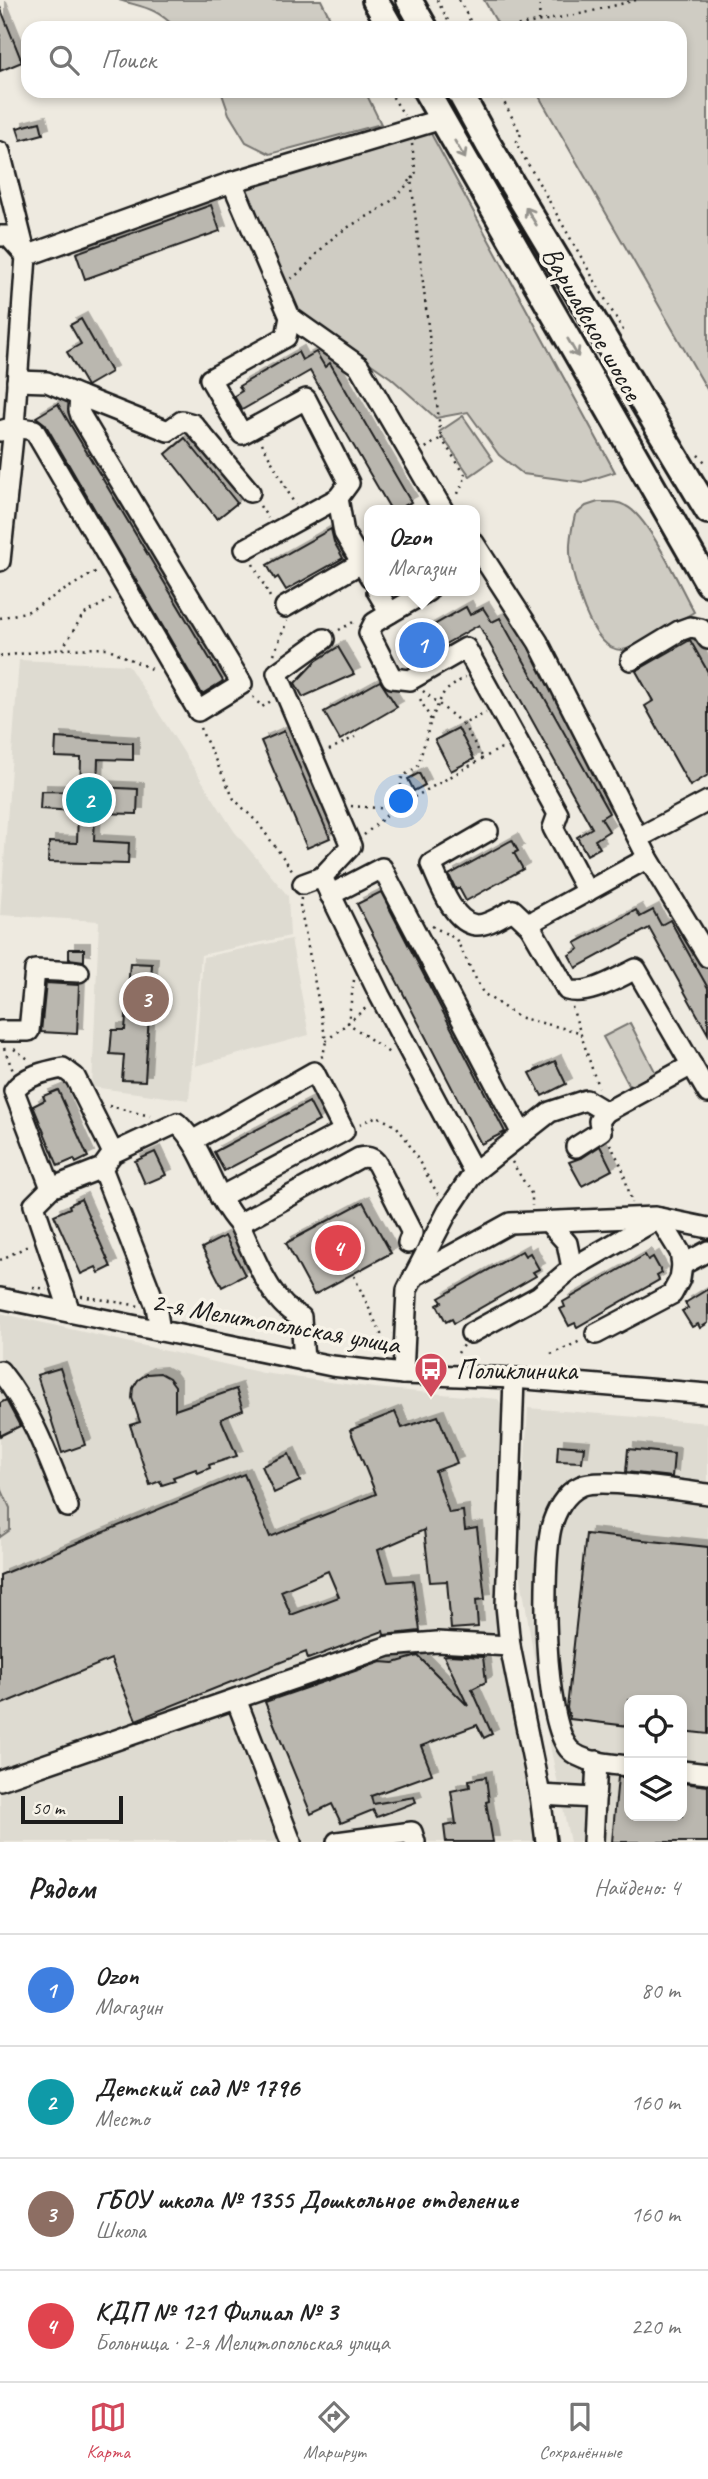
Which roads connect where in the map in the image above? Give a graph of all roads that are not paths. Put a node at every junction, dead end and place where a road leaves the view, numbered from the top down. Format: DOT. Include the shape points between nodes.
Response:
graph roads {
  1 [pos="375,0"];
  2 [pos="410,0"];
  3 [pos="387,21"];
  4 [pos="421,21"];
  5 [pos="430,98"];
  6 [pos="463,98"];
  7 [pos="442,119"];
  8 [pos="1,162"];
  9 [pos="232,182"];
  10 [pos="0,236"];
  11 [pos="26,256"];
  12 [pos="290,317"];
  13 [pos="17,382"];
  14 [pos="80,396"];
  15 [pos="7,429"];
  16 [pos="667,443"];
  17 [pos="708,485"];
  18 [pos="250,492"];
  19 [pos="338,498"];
  20 [pos="440,505"];
  21 [pos="708,511"];
  22 [pos="245,549"];
  23 [pos="480,558"];
  24 [pos="0,561"];
  25 [pos="364,568"];
  26 [pos="364,570"];
  27 [pos="708,583"];
  28 [pos="378,596"];
  29 [pos="419,596"];
  30 [pos="285,607"];
  31 [pos="382,618"];
  32 [pos="324,639"];
  33 [pos="708,639"];
  34 [pos="631,660"];
  35 [pos="708,801"];
  36 [pos="488,831"];
  37 [pos="638,838"];
  38 [pos="648,858"];
  39 [pos="318,886"];
  40 [pos="587,892"];
  41 [pos="530,926"];
  42 [pos="708,957"];
  43 [pos="79,972"];
  44 [pos="6,1039"];
  45 [pos="692,1065"];
  46 [pos="708,1093"];
  47 [pos="606,1112"];
  48 [pos="522,1134"];
  49 [pos="192,1142"];
  50 [pos="576,1147"];
  51 [pos="108,1160"];
  52 [pos="474,1172"];
  53 [pos="51,1188"];
  54 [pos="220,1197"];
  55 [pos="659,1218"];
  56 [pos="541,1223"];
  57 [pos="239,1224"];
  58 [pos="708,1228"];
  59 [pos="408,1243"];
  60 [pos="708,1251"];
  61 [pos="682,1265"];
  62 [pos="572,1268"];
  63 [pos="414,1276"];
  64 [pos="0,1298"];
  65 [pos="70,1312"];
  66 [pos="160,1331"];
  67 [pos="471,1333"];
  68 [pos="596,1334"];
  69 [pos="304,1361"];
  70 [pos="0,1371"];
  71 [pos="403,1374"];
  72 [pos="513,1378"];
  73 [pos="708,1383"];
  74 [pos="6,1390"];
  75 [pos="670,1391"];
  76 [pos="708,1394"];
  77 [pos="708,1494"];
  78 [pos="68,1507"];
  79 [pos="510,1646"];
  80 [pos="236,1699"];
  81 [pos="597,1761"];
  82 [pos="624,1765"];
  83 [pos="687,1772"];
  84 [pos="708,1774"];
  85 [pos="0,1780"];
  86 [pos="540,1795"];
  87 [pos="595,1798"];
  88 [pos="291,1842"];
  89 [pos="337,1842"];
  90 [pos="415,1842"];
  91 [pos="546,1842"];
  92 [pos="593,1842"];
  1 -- 3 [label="main road"];
  2 -- 4 [label="main road"];
  5 -- 7 [label="main road, Варшавское шоссе"];
  16 -- 6 [label="main road, Варшавское шоссе, one-way"];
  7 -- 9 [label="street"];
  7 -- 27 [label="main road, Варшавское шоссе, one-way"];
  8 -- 11 [label="street"];
  9 -- 11 [label="street"];
  9 -- 12 [label="street"];
  10 -- 11 [label="street" via="8,236"];
  11 -- 13 [label="street"];
  12 -- 19 [label="street" via="286,337 211,379 242,434 306,399 349,483"];
  12 -- 20 [label="street" via="359,366"];
  13 -- 14 [label="street" via="47,382"];
  13 -- 15 [label="street"];
  14 -- 15 [label="street" via="81,416 242,684 198,711 34,430"];
  14 -- 18 [label="street" via="168,430 182,421 193,424"];
  15 -- 24 [label="street"];
  16 -- 17 [label="street"];
  16 -- 21 [label="main road, Варшавское шоссе"];
  19 -- 22 [label="street"];
  19 -- 25 [label="street" via="344,533"];
  23 -- 37 [label="street" via="538,642"];
  26 -- 30 [label="street"];
  28 -- 31 [label="street"];
  29 -- 31 [label="street"];
  31 -- 40 [label="street" via="369,633 392,678 410,680 466,648 558,814 553,828"];
  32 -- 39 [label="street" via="277,673 351,846"];
  33 -- 34 [label="street" via="701,629 690,627"];
  35 -- 37 [label="street"];
  36 -- 41 [label="street" via="430,864 464,920 487,923 513,910"];
  37 -- 38 [label="street"];
  38 -- 40 [label="street"];
  38 -- 42 [label="street"];
  39 -- 48 [label="street" via="382,867"];
  39 -- 52 [label="street" via="358,951"];
  40 -- 41 [label="street"];
  41 -- 45 [label="street" via="567,990 586,991 636,970"];
  43 -- 44 [label="street" via="35,970 29,1031"];
  45 -- 46 [label="street"];
  45 -- 47 [label="street"];
  47 -- 48 [label="street" via="586,1100 573,1102 550,1112"];
  47 -- 50 [label="street" via="599,1121 601,1131"];
  48 -- 52 [label="street"];
  49 -- 51 [label="street" via="177,1123"];
  49 -- 54 [label="street"];
  49 -- 54 [label="street" via="314,1072 344,1130"];
  51 -- 53 [label="street"];
  51 -- 53 [label="street" via="89,1101 75,1077 63,1068 19,1084 14,1091"];
  51 -- 66 [label="street"];
  52 -- 63 [label="street"];
  53 -- 65 [label="street" via="34,1205"];
  54 -- 57 [label="street"];
  55 -- 56 [label="street"];
  55 -- 58 [label="street"];
  55 -- 61 [label="street" via="680,1252"];
  55 -- 62 [label="street"];
  56 -- 62 [label="street" via="568,1243"];
  56 -- 63 [label="street" via="510,1223"];
  57 -- 59 [label="street" via="366,1157 378,1166 412,1233"];
  57 -- 69 [label="street" via="277,1299 301,1317"];
  60 -- 61 [label="street"];
  61 -- 68 [label="street" via="673,1294"];
  62 -- 67 [label="street" via="539,1296"];
  63 -- 71 [label="street" via="407,1290"];
  64 -- 65 [label="street, 2-я Мелитопольская улица"];
  65 -- 66 [label="street, 2-я Мелитопольская улица"];
  66 -- 69 [label="street, 2-я Мелитопольская улица"];
  69 -- 71 [label="street, 2-я Мелитопольская улица"];
  70 -- 74 [label="street"];
  71 -- 72 [label="street, 2-я Мелитопольская улица"];
  72 -- 75 [label="street, 2-я Мелитопольская улица"];
  72 -- 79 [label="street" via="506,1605"];
  73 -- 75 [label="street, 2-я Мелитопольская улица"];
  74 -- 78 [label="street" via="37,1431"];
  75 -- 76 [label="street, 2-я Мелитопольская улица"];
  77 -- 81 [label="street" via="603,1483 581,1485 565,1497 552,1525 545,1561 548,1671 559,1731 570,1750"];
  79 -- 80 [label="street" via="437,1642 389,1646"];
  79 -- 86 [label="street"];
  80 -- 85 [label="street"];
  80 -- 88 [label="street"];
  81 -- 82 [label="street"];
  81 -- 87 [label="street"];
  83 -- 84 [label="street"];
  86 -- 87 [label="street"];
  86 -- 91 [label="street"];
  87 -- 92 [label="street"];
  89 -- 90 [label="street" via="412,1832"];
}
